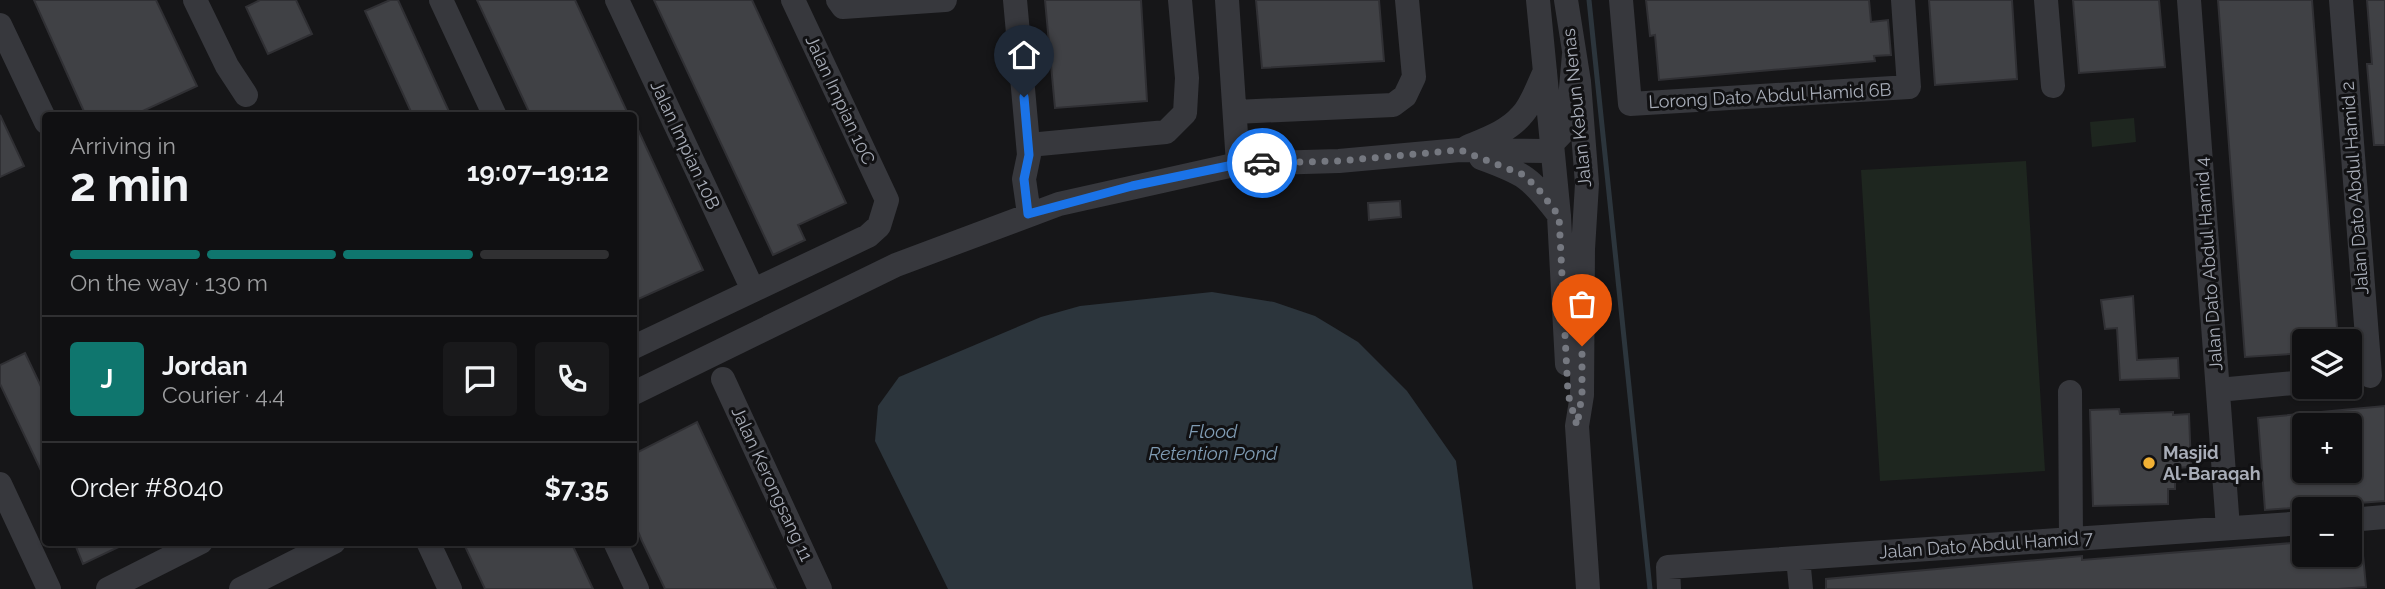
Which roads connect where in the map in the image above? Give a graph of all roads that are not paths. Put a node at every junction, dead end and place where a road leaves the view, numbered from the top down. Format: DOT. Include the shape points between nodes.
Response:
graph roads {
  1 [pos="195,0"];
  2 [pos="441,0"];
  3 [pos="617,0"];
  4 [pos="793,0"];
  5 [pos="838,0"];
  6 [pos="945,0"];
  7 [pos="1015,0"];
  8 [pos="1180,0"];
  9 [pos="1227,0"];
  10 [pos="1407,0"];
  11 [pos="1538,0"];
  12 [pos="1566,0"];
  13 [pos="1621,0"];
  14 [pos="1903,0"];
  15 [pos="2046,0"];
  16 [pos="2189,0"];
  17 [pos="2341,0"];
  18 [pos="0,25"];
  19 [pos="1574,54"];
  20 [pos="1545,71"];
  21 [pos="2053,86"];
  22 [pos="246,95"];
  23 [pos="493,112"];
  24 [pos="1235,112"];
  25 [pos="42,114"];
  26 [pos="1553,144"];
  27 [pos="1029,150"];
  28 [pos="1460,150"];
  29 [pos="1238,164"];
  30 [pos="1036,212"];
  31 [pos="1559,216"];
  32 [pos="1583,249"];
  33 [pos="753,290"];
  34 [pos="637,346"];
  35 [pos="2368,376"];
  36 [pos="723,379"];
  37 [pos="2292,383"];
  38 [pos="2218,390"];
  39 [pos="637,392"];
  40 [pos="2070,392"];
  41 [pos="1577,426"];
  42 [pos="0,484"];
  43 [pos="2385,517"];
  44 [pos="2362,519"];
  45 [pos="2292,524"];
  46 [pos="2228,528"];
  47 [pos="2071,539"];
  48 [pos="193,546"];
  49 [pos="326,546"];
  50 [pos="431,546"];
  51 [pos="617,546"];
  52 [pos="1798,558"];
  53 [pos="1669,578"];
  54 [pos="49,589"];
  55 [pos="108,589"];
  56 [pos="241,589"];
  57 [pos="450,589"];
  58 [pos="637,589"];
  59 [pos="820,589"];
  60 [pos="1588,589"];
  61 [pos="1801,589"];
  1 -- 22 [label="street"];
  2 -- 23 [label="street"];
  3 -- 33 [label="street, Jalan Impian 10B"];
  4 -- 33 [label="street, Jalan Impian 10C" via="887,200 879,226 869,236"];
  5 -- 6 [label="street" via="843,6"];
  7 -- 27 [label="street"];
  8 -- 27 [label="street" via="1187,78 1185,113 1166,132"];
  9 -- 24 [label="street"];
  10 -- 24 [label="street" via="1414,77 1405,96 1393,105"];
  11 -- 20 [label="street, Jalan Kebun Nenas"];
  12 -- 19 [label="street, Jalan Kebun Nenas"];
  13 -- 14 [label="street, Lorong Dato Abdul Hamid 6B" via="1630,104 1909,88"];
  15 -- 21 [label="street"];
  16 -- 38 [label="street, Jalan Dato Abdul Hamid 4"];
  17 -- 35 [label="street, Jalan Dato Abdul Hamid 2"];
  18 -- 25 [label="street"];
  19 -- 26 [label="street" via="1566,129"];
  19 -- 32 [label="street, Jalan Kebun Nenas" via="1587,184"];
  20 -- 26 [label="street, Jalan Kebun Nenas"];
  20 -- 28 [label="street" via="1524,114 1512,125"];
  24 -- 29 [label="street"];
  26 -- 28 [label="street" via="1540,152"];
  26 -- 31 [label="street, Jalan Kebun Nenas"];
  26 -- 32 [label="street" via="1574,179"];
  27 -- 30 [label="street" via="1040,178"];
  28 -- 29 [label="street"];
  28 -- 31 [label="street" via="1524,175"];
  29 -- 30 [label="street"];
  30 -- 39 [label="street" via="896,265"];
  31 -- 41 [label="street, Jalan Kebun Nenas" via="1568,394"];
  32 -- 41 [label="street, Jalan Kebun Nenas" via="1582,395"];
  33 -- 34 [label="street"];
  36 -- 59 [label="street, Jalan Kerongsang 11"];
  37 -- 38 [label="street"];
  38 -- 46 [label="street, Jalan Dato Abdul Hamid 4"];
  40 -- 47 [label="street"];
  41 -- 60 [label="street, Jalan Kebun Nenas"];
  42 -- 54 [label="street"];
  43 -- 44 [label="street"];
  45 -- 46 [label="street, Jalan Dato Abdul Hamid 7"];
  46 -- 47 [label="street, Jalan Dato Abdul Hamid 7"];
  47 -- 52 [label="street, Jalan Dato Abdul Hamid 7"];
  48 -- 55 [label="street"];
  49 -- 56 [label="street"];
  50 -- 57 [label="street"];
  51 -- 58 [label="street"];
  52 -- 53 [label="street, Jalan Dato Abdul Hamid 7"];
  52 -- 61 [label="street"];
}
